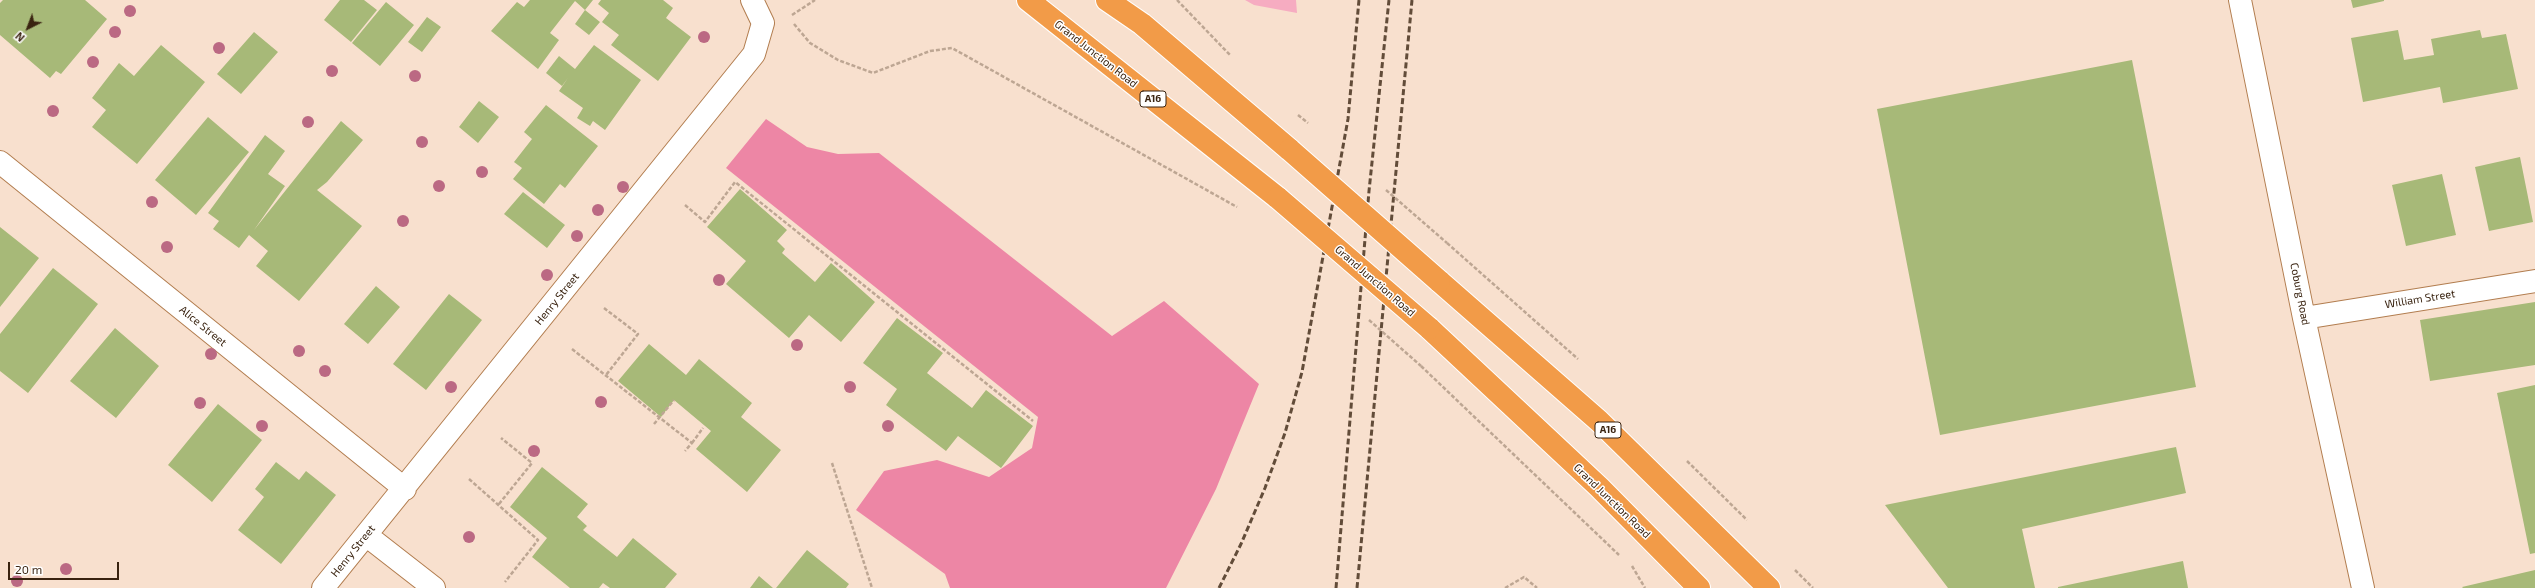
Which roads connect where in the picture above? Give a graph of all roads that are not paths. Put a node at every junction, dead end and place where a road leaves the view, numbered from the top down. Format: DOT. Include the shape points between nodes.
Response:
graph roads {
  1 [pos="752,0"];
  2 [pos="1028,0"];
  3 [pos="1107,0"];
  4 [pos="2240,0"];
  5 [pos="0,162"];
  6 [pos="2535,281"];
  7 [pos="2304,318"];
  8 [pos="405,489"];
  9 [pos="366,535"];
  10 [pos="323,588"];
  11 [pos="434,588"];
  12 [pos="1699,588"];
  13 [pos="1769,588"];
  14 [pos="2363,588"];
  1 -- 8 [label="street, Henry Street" via="763,23 754,54"];
  2 -- 12 [label="highway, Grand Junction Road / A16, bridge" via="1278,198 1429,328 1599,487"];
  3 -- 13 [label="highway, A16, bridge" via="1142,24 1290,150 1599,421"];
  4 -- 7 [label="street, Coburg Road"];
  5 -- 8 [label="street, Alice Street"];
  6 -- 7 [label="street, William Street"];
  7 -- 14 [label="street, Coburg Road"];
  8 -- 9 [label="street, Henry Street"];
  9 -- 10 [label="street, Henry Street"];
  9 -- 11 [label="street"];
}
